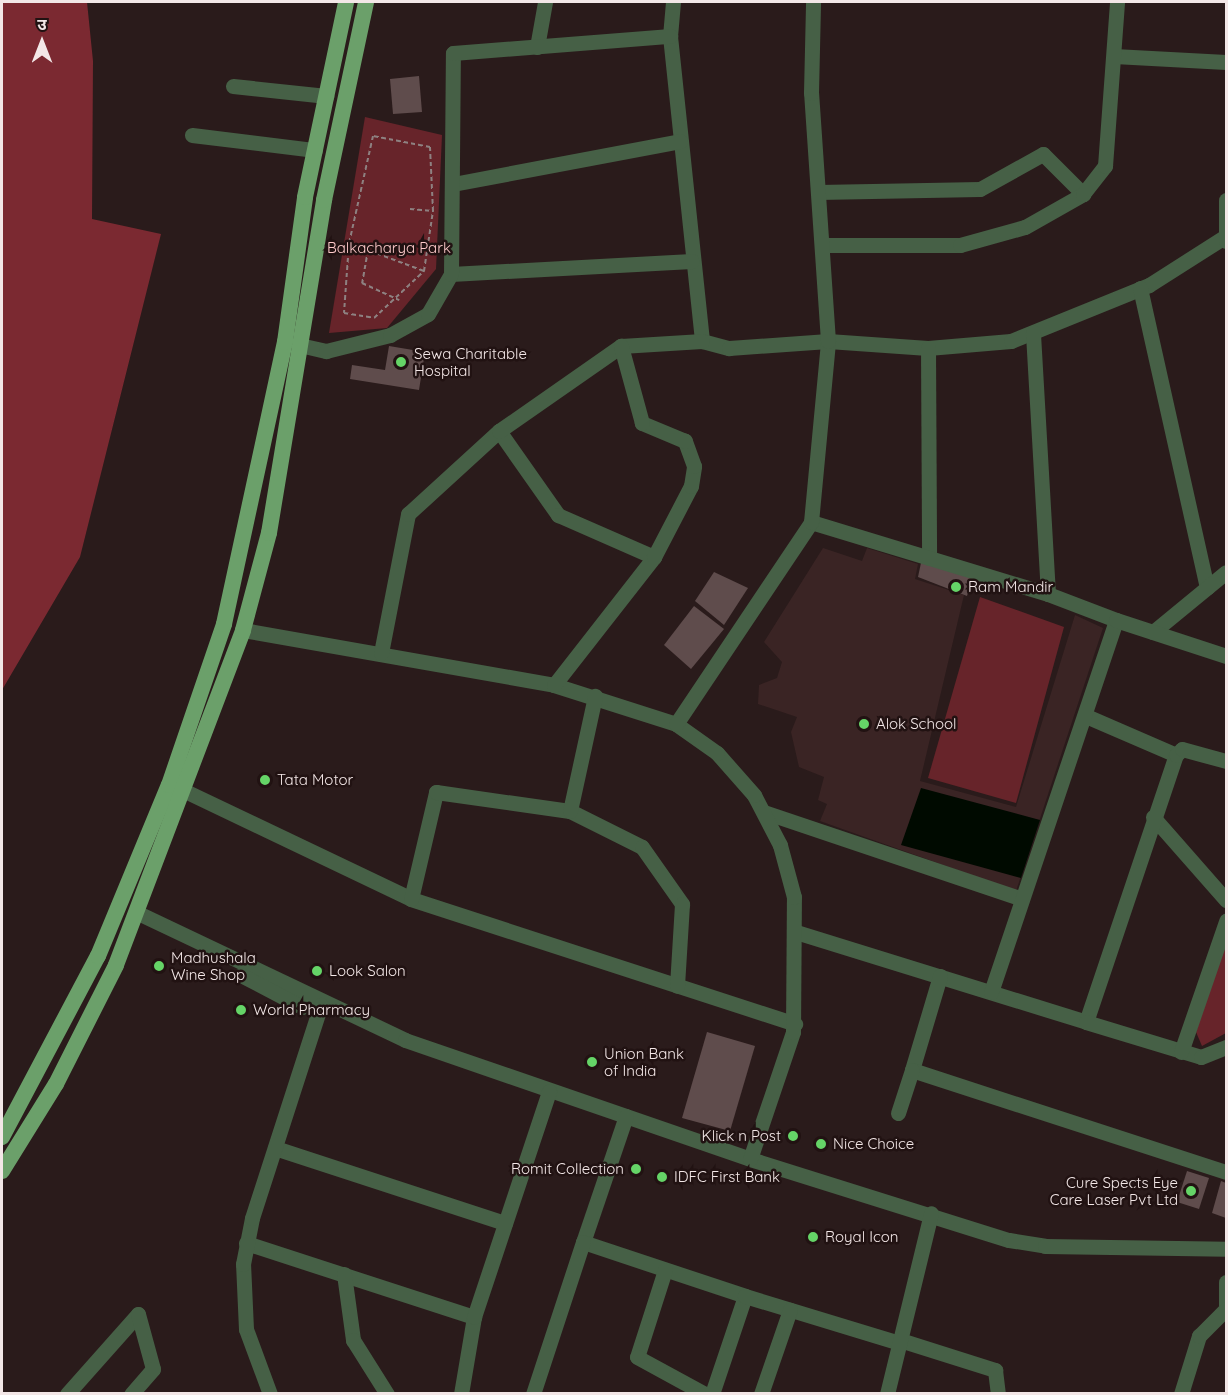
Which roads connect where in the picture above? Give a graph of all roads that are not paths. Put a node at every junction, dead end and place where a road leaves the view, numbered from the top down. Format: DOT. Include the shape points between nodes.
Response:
graph roads {
  1 [pos="346,2"];
  2 [pos="366,2"];
  3 [pos="545,2"];
  4 [pos="673,2"];
  5 [pos="813,2"];
  6 [pos="1117,2"];
  7 [pos="670,36"];
  8 [pos="537,47"];
  9 [pos="1114,56"];
  10 [pos="1227,62"];
  11 [pos="232,86"];
  12 [pos="326,96"];
  13 [pos="192,135"];
  14 [pos="680,141"];
  15 [pos="315,150"];
  16 [pos="453,184"];
  17 [pos="818,192"];
  18 [pos="1083,194"];
  19 [pos="1227,200"];
  20 [pos="1226,238"];
  21 [pos="822,245"];
  22 [pos="692,261"];
  23 [pos="451,274"];
  24 [pos="1140,288"];
  25 [pos="1033,332"];
  26 [pos="702,341"];
  27 [pos="828,341"];
  28 [pos="304,346"];
  29 [pos="621,346"];
  30 [pos="928,348"];
  31 [pos="500,431"];
  32 [pos="811,522"];
  33 [pos="654,557"];
  34 [pos="929,558"];
  35 [pos="1227,572"];
  36 [pos="1206,588"];
  37 [pos="1048,594"];
  38 [pos="1116,620"];
  39 [pos="243,630"];
  40 [pos="1154,632"];
  41 [pos="381,652"];
  42 [pos="1227,656"];
  43 [pos="554,686"];
  44 [pos="596,696"];
  45 [pos="1086,716"];
  46 [pos="676,724"];
  47 [pos="1176,755"];
  48 [pos="1227,761"];
  49 [pos="185,791"];
  50 [pos="570,811"];
  51 [pos="764,812"];
  52 [pos="1154,817"];
  53 [pos="1022,898"];
  54 [pos="411,899"];
  55 [pos="1227,900"];
  56 [pos="138,913"];
  57 [pos="1227,921"];
  58 [pos="796,932"];
  59 [pos="940,976"];
  60 [pos="677,986"];
  61 [pos="991,992"];
  62 [pos="320,1010"];
  63 [pos="1086,1022"];
  64 [pos="795,1024"];
  65 [pos="1227,1047"];
  66 [pos="1180,1052"];
  67 [pos="912,1070"];
  68 [pos="548,1095"];
  69 [pos="898,1113"];
  70 [pos="624,1120"];
  71 [pos="2,1137"];
  72 [pos="275,1148"];
  73 [pos="750,1159"];
  74 [pos="2,1171"];
  75 [pos="1227,1172"];
  76 [pos="931,1214"];
  77 [pos="505,1223"];
  78 [pos="583,1242"];
  79 [pos="246,1243"];
  80 [pos="1227,1249"];
  81 [pos="665,1270"];
  82 [pos="344,1274"];
  83 [pos="1227,1282"];
  84 [pos="745,1296"];
  85 [pos="790,1310"];
  86 [pos="1226,1310"];
  87 [pos="474,1317"];
  88 [pos="900,1341"];
  89 [pos="67,1394"];
  90 [pos="131,1394"];
  91 [pos="270,1394"];
  92 [pos="387,1394"];
  93 [pos="461,1394"];
  94 [pos="533,1394"];
  95 [pos="705,1394"];
  96 [pos="712,1394"];
  97 [pos="760,1394"];
  98 [pos="887,1394"];
  99 [pos="998,1394"];
  100 [pos="1181,1394"];
  1 -- 12 [label="main road"];
  2 -- 28 [label="main road" via="324,200"];
  3 -- 8 [label="street"];
  4 -- 7 [label="street"];
  5 -- 17 [label="street" via="811,93"];
  6 -- 9 [label="street"];
  7 -- 8 [label="street"];
  7 -- 14 [label="street"];
  8 -- 16 [label="street" via="453,52"];
  9 -- 10 [label="street"];
  9 -- 18 [label="street" via="1106,166"];
  11 -- 12 [label="street"];
  12 -- 15 [label="main road"];
  13 -- 15 [label="street"];
  14 -- 16 [label="street"];
  14 -- 22 [label="street"];
  15 -- 71 [label="main road" via="285,342 224,624 169,785 115,917"];
  16 -- 23 [label="street"];
  17 -- 18 [label="street" via="980,189 1043,154"];
  17 -- 21 [label="street"];
  18 -- 21 [label="street" via="1025,227 960,245"];
  19 -- 20 [label="street"];
  20 -- 24 [label="street"];
  21 -- 27 [label="street"];
  22 -- 23 [label="street"];
  22 -- 26 [label="street"];
  23 -- 28 [label="street" via="428,315 390,335 326,351"];
  24 -- 25 [label="street"];
  24 -- 36 [label="street"];
  25 -- 30 [label="street" via="1011,341"];
  25 -- 37 [label="street"];
  26 -- 27 [label="street" via="729,348"];
  26 -- 29 [label="street"];
  27 -- 30 [label="street"];
  27 -- 32 [label="street"];
  28 -- 39 [label="main road" via="269,533"];
  29 -- 31 [label="street"];
  29 -- 33 [label="street" via="642,423 685,441 694,466 691,486"];
  30 -- 34 [label="street"];
  31 -- 33 [label="street" via="558,515"];
  31 -- 41 [label="street" via="408,514"];
  32 -- 34 [label="street"];
  32 -- 46 [label="street"];
  33 -- 43 [label="street"];
  34 -- 37 [label="street"];
  35 -- 36 [label="street"];
  36 -- 40 [label="street"];
  37 -- 38 [label="street"];
  38 -- 40 [label="street"];
  38 -- 45 [label="street"];
  39 -- 41 [label="street"];
  39 -- 49 [label="main road"];
  40 -- 42 [label="street"];
  41 -- 43 [label="street"];
  43 -- 44 [label="street"];
  44 -- 46 [label="street"];
  44 -- 50 [label="street"];
  45 -- 47 [label="street"];
  45 -- 53 [label="street"];
  46 -- 51 [label="street" via="717,753"];
  47 -- 48 [label="street" via="1182,748"];
  47 -- 52 [label="street"];
  49 -- 54 [label="street"];
  49 -- 56 [label="main road"];
  50 -- 54 [label="street" via="436,792"];
  50 -- 60 [label="street" via="642,847 682,904"];
  51 -- 53 [label="street"];
  51 -- 58 [label="street" via="788,871"];
  52 -- 55 [label="street"];
  52 -- 63 [label="street"];
  53 -- 61 [label="street"];
  54 -- 60 [label="street"];
  56 -- 62 [label="street" via="189,940 200,953"];
  56 -- 74 [label="main road" via="56,1084"];
  57 -- 66 [label="street"];
  58 -- 59 [label="street"];
  58 -- 64 [label="street"];
  59 -- 61 [label="street"];
  59 -- 67 [label="street"];
  60 -- 64 [label="street"];
  61 -- 63 [label="street"];
  62 -- 68 [label="street"];
  62 -- 72 [label="street"];
  63 -- 66 [label="street"];
  64 -- 73 [label="street"];
  65 -- 66 [label="street" via="1211,1058"];
  67 -- 69 [label="street"];
  67 -- 75 [label="street"];
  68 -- 70 [label="street"];
  68 -- 77 [label="street"];
  70 -- 73 [label="street"];
  70 -- 78 [label="street"];
  72 -- 77 [label="street"];
  72 -- 79 [label="street"];
  73 -- 76 [label="street"];
  76 -- 80 [label="street" via="1028,1244"];
  76 -- 88 [label="street"];
  77 -- 87 [label="street"];
  78 -- 81 [label="street"];
  78 -- 94 [label="street"];
  79 -- 82 [label="street"];
  79 -- 91 [label="street" via="241,1286 246,1329"];
  81 -- 84 [label="street"];
  81 -- 95 [label="street" via="637,1357"];
  82 -- 87 [label="street"];
  82 -- 92 [label="street" via="353,1340"];
  83 -- 86 [label="street"];
  84 -- 85 [label="street"];
  84 -- 96 [label="street"];
  85 -- 88 [label="street"];
  85 -- 97 [label="street"];
  86 -- 100 [label="street" via="1203,1328"];
  87 -- 93 [label="street"];
  88 -- 98 [label="street"];
  88 -- 99 [label="street" via="990,1367 999,1375"];
  89 -- 90 [label="street" via="138,1314 153,1368"];
}
